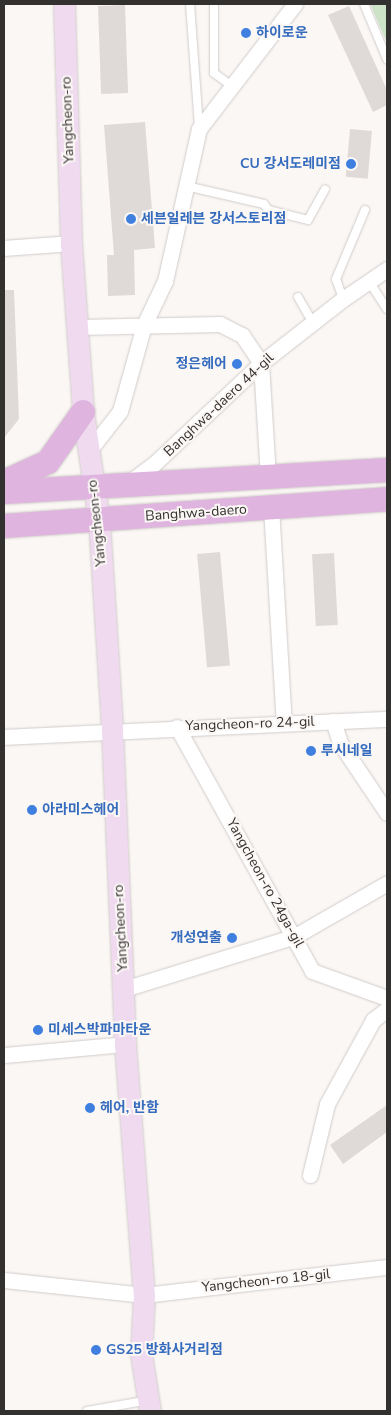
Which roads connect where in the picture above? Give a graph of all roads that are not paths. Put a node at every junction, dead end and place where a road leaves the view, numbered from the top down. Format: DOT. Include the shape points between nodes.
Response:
graph roads {
  1 [pos="64,4"];
  2 [pos="190,4"];
  3 [pos="214,4"];
  4 [pos="295,4"];
  5 [pos="364,4"];
  6 [pos="387,59"];
  7 [pos="232,86"];
  8 [pos="199,129"];
  9 [pos="186,186"];
  10 [pos="325,189"];
  11 [pos="365,210"];
  12 [pos="71,243"];
  13 [pos="4,248"];
  14 [pos="387,269"];
  15 [pos="370,283"];
  16 [pos="298,297"];
  17 [pos="343,299"];
  18 [pos="387,310"];
  19 [pos="314,323"];
  20 [pos="144,325"];
  21 [pos="77,327"];
  22 [pos="261,363"];
  23 [pos="83,412"];
  24 [pos="88,452"];
  25 [pos="387,470"];
  26 [pos="268,479"];
  27 [pos="4,482"];
  28 [pos="95,487"];
  29 [pos="124,487"];
  30 [pos="4,492"];
  31 [pos="387,499"];
  32 [pos="271,508"];
  33 [pos="99,520"];
  34 [pos="4,526"];
  35 [pos="387,719"];
  36 [pos="333,721"];
  37 [pos="284,723"];
  38 [pos="177,727"];
  39 [pos="112,729"];
  40 [pos="4,737"];
  41 [pos="387,812"];
  42 [pos="387,883"];
  43 [pos="295,936"];
  44 [pos="124,989"];
  45 [pos="387,998"];
  46 [pos="387,1009"];
  47 [pos="125,1044"];
  48 [pos="4,1054"];
  49 [pos="310,1175"];
  50 [pos="387,1267"];
  51 [pos="4,1280"];
  52 [pos="144,1295"];
  53 [pos="142,1408"];
  54 [pos="87,1411"];
  1 -- 12 [label="main road, Yangcheon-ro"];
  2 -- 8 [label="lane"];
  3 -- 7 [label="lane" via="214,73"];
  4 -- 7 [label="street"];
  5 -- 6 [label="lane"];
  7 -- 8 [label="street"];
  8 -- 9 [label="street"];
  9 -- 10 [label="lane" via="264,204 268,210 308,220"];
  9 -- 20 [label="street" via="166,281"];
  11 -- 17 [label="lane" via="336,280"];
  12 -- 13 [label="street"];
  12 -- 21 [label="main road, Yangcheon-ro"];
  14 -- 15 [label="street, Banghwa-daero 44-gil"];
  15 -- 17 [label="street, Banghwa-daero 44-gil"];
  15 -- 18 [label="lane"];
  16 -- 19 [label="lane"];
  17 -- 19 [label="street, Banghwa-daero 44-gil"];
  19 -- 22 [label="street, Banghwa-daero 44-gil"];
  20 -- 21 [label="street"];
  20 -- 22 [label="street" via="220,324 242,335"];
  20 -- 24 [label="street" via="120,411"];
  21 -- 23 [label="main road, Yangcheon-ro"];
  22 -- 26 [label="street"];
  22 -- 29 [label="street, Banghwa-daero 44-gil" via="155,463"];
  23 -- 24 [label="main road, Yangcheon-ro"];
  23 -- 27 [label="main road" via="61,448 48,462"];
  24 -- 28 [label="main road, Yangcheon-ro"];
  25 -- 26 [label="main road"];
  26 -- 29 [label="main road"];
  28 -- 29 [label="main road"];
  28 -- 30 [label="main road"];
  28 -- 33 [label="main road, Yangcheon-ro"];
  31 -- 32 [label="main road, Banghwa-daero"];
  32 -- 33 [label="main road, Banghwa-daero"];
  32 -- 37 [label="street"];
  33 -- 34 [label="main road, Banghwa-daero"];
  33 -- 39 [label="main road, Yangcheon-ro"];
  35 -- 36 [label="street, Yangcheon-ro 24-gil"];
  36 -- 37 [label="street, Yangcheon-ro 24-gil"];
  36 -- 41 [label="street" via="340,743"];
  37 -- 38 [label="street, Yangcheon-ro 24-gil"];
  38 -- 39 [label="street, Yangcheon-ro 24-gil"];
  38 -- 43 [label="street, Yangcheon-ro 24ga-gil"];
  39 -- 40 [label="street, Yangcheon-ro 24-gil"];
  39 -- 44 [label="main road, Yangcheon-ro"];
  42 -- 43 [label="street"];
  43 -- 44 [label="street"];
  43 -- 45 [label="street, Yangcheon-ro 24ga-gil" via="312,971"];
  44 -- 47 [label="main road, Yangcheon-ro"];
  46 -- 49 [label="street" via="373,1020 327,1104"];
  47 -- 48 [label="street"];
  47 -- 52 [label="main road, Yangcheon-ro"];
  50 -- 52 [label="street, Yangcheon-ro 18-gil"];
  51 -- 52 [label="street, Yangcheon-ro 18-gil"];
  52 -- 53 [label="main road, Yangcheon-ro"];
  53 -- 54 [label="lane"];
}
